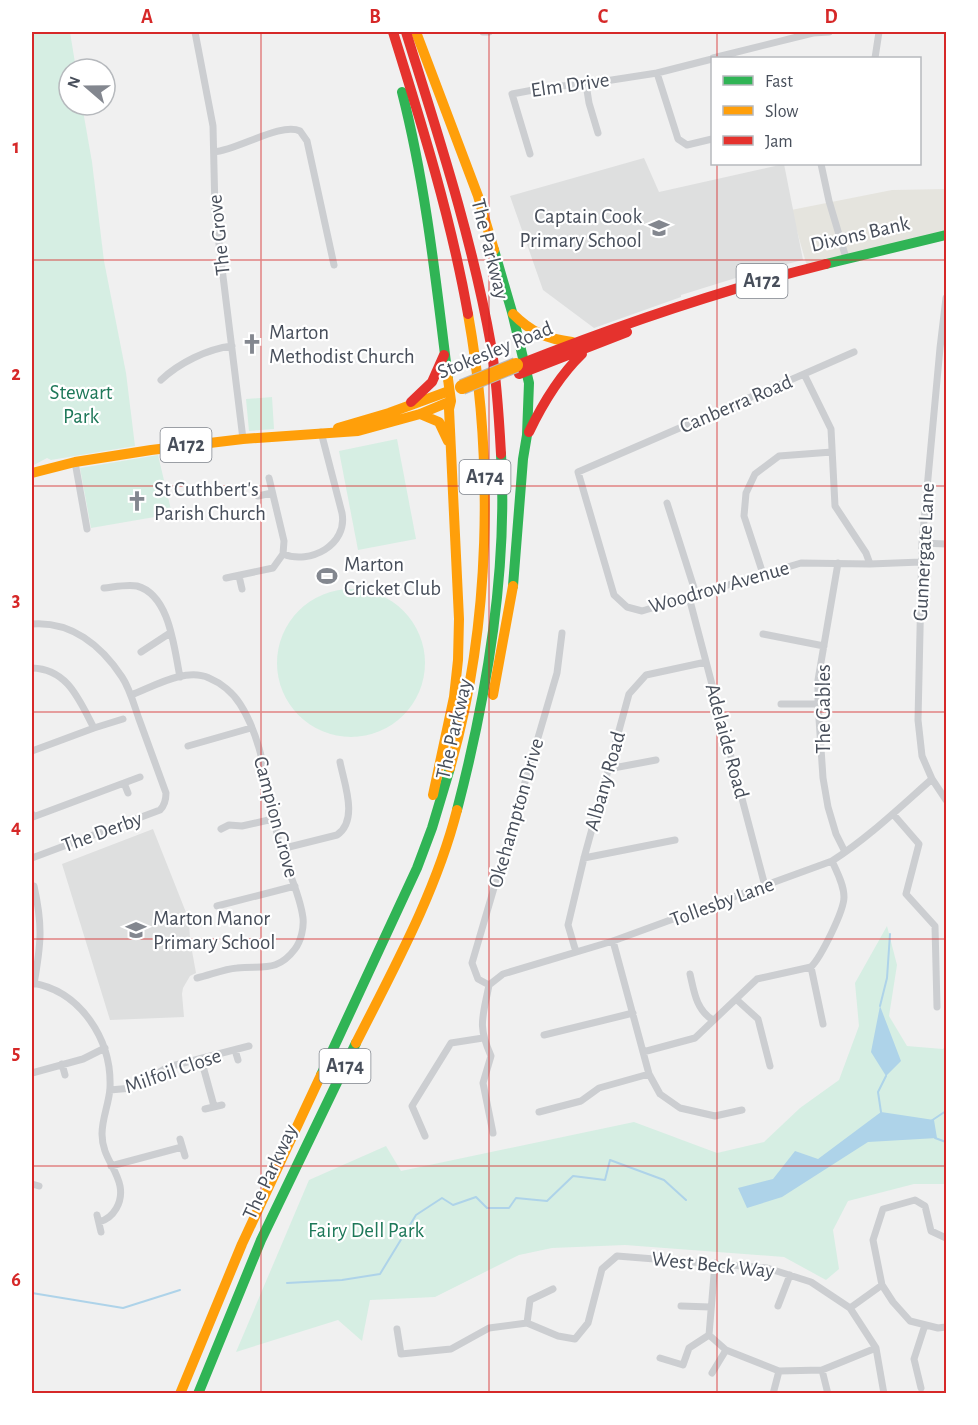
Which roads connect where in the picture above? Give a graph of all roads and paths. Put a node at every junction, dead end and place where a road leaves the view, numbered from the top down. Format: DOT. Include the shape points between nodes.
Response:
graph roads {
  1 [pos="195,32"];
  2 [pos="386,32"];
  3 [pos="393,32"];
  4 [pos="406,32"];
  5 [pos="416,32"];
  6 [pos="483,32"];
  7 [pos="489,32"];
  8 [pos="829,32"];
  9 [pos="879,32"];
  10 [pos="717,57"];
  11 [pos="875,57"];
  12 [pos="711,59"];
  13 [pos="657,73"];
  14 [pos="586,84"];
  15 [pos="598,133"];
  16 [pos="711,139"];
  17 [pos="214,152"];
  18 [pos="530,154"];
  19 [pos="821,165"];
  20 [pos="946,235"];
  21 [pos="846,258"];
  22 [pos="334,264"];
  23 [pos="946,298"];
  24 [pos="512,312"];
  25 [pos="604,337"];
  26 [pos="573,342"];
  27 [pos="232,346"];
  28 [pos="588,348"];
  29 [pos="854,352"];
  30 [pos="444,353"];
  31 [pos="521,368"];
  32 [pos="804,374"];
  33 [pos="161,380"];
  34 [pos="456,393"];
  35 [pos="404,408"];
  36 [pos="420,414"];
  37 [pos="324,432"];
  38 [pos="527,435"];
  39 [pos="243,439"];
  40 [pos="451,449"];
  41 [pos="832,452"];
  42 [pos="75,462"];
  43 [pos="578,472"];
  44 [pos="32,473"];
  45 [pos="269,478"];
  46 [pos="272,493"];
  47 [pos="258,496"];
  48 [pos="667,503"];
  49 [pos="87,529"];
  50 [pos="922,543"];
  51 [pos="946,544"];
  52 [pos="283,554"];
  53 [pos="921,562"];
  54 [pos="838,563"];
  55 [pos="870,564"];
  56 [pos="763,574"];
  57 [pos="239,576"];
  58 [pos="226,578"];
  59 [pos="104,588"];
  60 [pos="242,590"];
  61 [pos="693,596"];
  62 [pos="32,624"];
  63 [pos="170,633"];
  64 [pos="562,633"];
  65 [pos="763,634"];
  66 [pos="824,646"];
  67 [pos="141,652"];
  68 [pos="706,662"];
  69 [pos="32,668"];
  70 [pos="180,677"];
  71 [pos="131,695"];
  72 [pos="781,704"];
  73 [pos="818,704"];
  74 [pos="123,719"];
  75 [pos="94,728"];
  76 [pos="251,728"];
  77 [pos="188,746"];
  78 [pos="32,751"];
  79 [pos="656,760"];
  80 [pos="340,762"];
  81 [pos="609,769"];
  82 [pos="140,777"];
  83 [pos="932,779"];
  84 [pos="124,783"];
  85 [pos="128,793"];
  86 [pos="946,800"];
  87 [pos="893,814"];
  88 [pos="32,816"];
  89 [pos="273,819"];
  90 [pos="221,830"];
  91 [pos="450,834"];
  92 [pos="675,840"];
  93 [pos="281,849"];
  94 [pos="845,852"];
  95 [pos="32,858"];
  96 [pos="584,858"];
  97 [pos="832,861"];
  98 [pos="34,886"];
  99 [pos="295,886"];
  100 [pos="765,886"];
  101 [pos="34,900"];
  102 [pos="217,906"];
  103 [pos="394,920"];
  104 [pos="613,941"];
  105 [pos="576,952"];
  106 [pos="811,967"];
  107 [pos="690,974"];
  108 [pos="197,978"];
  109 [pos="33,983"];
  110 [pos="489,985"];
  111 [pos="736,999"];
  112 [pos="937,1007"];
  113 [pos="633,1013"];
  114 [pos="713,1020"];
  115 [pos="823,1024"];
  116 [pos="544,1035"];
  117 [pos="483,1038"];
  118 [pos="249,1046"];
  119 [pos="105,1048"];
  120 [pos="235,1050"];
  121 [pos="643,1052"];
  122 [pos="201,1059"];
  123 [pos="238,1060"];
  124 [pos="62,1064"];
  125 [pos="770,1066"];
  126 [pos="32,1072"];
  127 [pos="649,1074"];
  128 [pos="65,1075"];
  129 [pos="110,1090"];
  130 [pos="222,1105"];
  131 [pos="214,1106"];
  132 [pos="206,1109"];
  133 [pos="742,1110"];
  134 [pos="538,1112"];
  135 [pos="493,1133"];
  136 [pos="424,1136"];
  137 [pos="180,1139"];
  138 [pos="182,1147"];
  139 [pos="184,1156"];
  140 [pos="111,1166"];
  141 [pos="101,1232"];
  142 [pos="946,1238"];
  143 [pos="715,1263"];
  144 [pos="790,1275"];
  145 [pos="882,1285"];
  146 [pos="553,1289"];
  147 [pos="681,1306"];
  148 [pos="778,1306"];
  149 [pos="710,1307"];
  150 [pos="850,1308"];
  151 [pos="527,1323"];
  152 [pos="925,1325"];
  153 [pos="946,1327"];
  154 [pos="397,1329"];
  155 [pos="709,1335"];
  156 [pos="876,1348"];
  157 [pos="726,1350"];
  158 [pos="660,1358"];
  159 [pos="822,1370"];
  160 [pos="779,1371"];
  161 [pos="712,1373"];
  162 [pos="921,1388"];
  163 [pos="180,1394"];
  164 [pos="198,1394"];
  165 [pos="773,1394"];
  166 [pos="828,1394"];
  167 [pos="884,1394"];
  1 -- 17 [label="street, The Grove" via="213,126"];
  2 -- 30 [label="main road" via="419,167 438,277"];
  3 -- 103 [label="main road, The Parkway / A174" via="461,273 478,370 486,506 482,585 469,687 432,829"];
  4 -- 91 [label="main road, The Parkway / A174" via="480,290 493,359 502,462 502,549 491,656 481,713"];
  5 -- 24 [label="main road, A172" via="478,196"];
  6 -- 7 [label="street"];
  8 -- 10 [label="street, Elm Drive"];
  9 -- 11 [label="street"];
  12 -- 13 [label="street, Elm Drive"];
  13 -- 14 [label="street, Elm Drive"];
  13 -- 16 [label="street" via="678,140 687,145"];
  14 -- 15 [label="street"];
  14 -- 18 [label="street, Elm Drive" via="512,94"];
  17 -- 22 [label="street" via="227,151 288,128 300,130 308,141"];
  17 -- 27 [label="street, The Grove" via="215,211"];
  19 -- 21 [label="street"];
  20 -- 21 [label="main road, Dixons Bank / A172"];
  21 -- 25 [label="main road, Dixons Bank / A172" via="774,277"];
  23 -- 50 [label="street, Gunnergate Lane"];
  24 -- 26 [label="main road, A172" via="537,335"];
  24 -- 31 [label="main road, A172"];
  25 -- 26 [label="main road, Stokesley Road / A172"];
  25 -- 28 [label="main road, A172"];
  26 -- 31 [label="main road, Stokesley Road / A172"];
  27 -- 33 [label="street" via="198,356"];
  27 -- 39 [label="street, The Grove"];
  28 -- 31 [label="main road, A172"];
  28 -- 38 [label="main road, A174" via="563,374"];
  29 -- 32 [label="street"];
  30 -- 34 [label="main road"];
  30 -- 35 [label="main road" via="433,382"];
  31 -- 34 [label="main road, Stokesley Road / A172"];
  31 -- 38 [label="main road, A174" via="529,382"];
  32 -- 41 [label="street, Canberra Road" via="831,429"];
  32 -- 43 [label="street, Canberra Road"];
  34 -- 35 [label="main road, Stokesley Road / A172"];
  34 -- 36 [label="main road, Stokesley Road / A172"];
  34 -- 40 [label="main road"];
  35 -- 37 [label="main road, Stokesley Road / A172"];
  36 -- 37 [label="main road, Stokesley Road / A172" via="358,431"];
  36 -- 40 [label="main road" via="439,422"];
  37 -- 39 [label="main road, Stokesley Road / A172"];
  37 -- 52 [label="street" via="342,513 341,532 332,546 322,551 300,558"];
  38 -- 91 [label="main road, A174" via="508,623 469,789"];
  39 -- 42 [label="main road, Stokesley Road / A172"];
  40 -- 103 [label="main road" via="459,619 454,697 428,815"];
  41 -- 55 [label="street, Canberra Road" via="835,506"];
  41 -- 56 [label="street" via="779,456 755,474 746,493 744,516"];
  42 -- 44 [label="main road, Stokesley Road / A172"];
  42 -- 49 [label="street"];
  43 -- 61 [label="street, Woodrow Avenue" via="614,595 627,607 642,611"];
  45 -- 46 [label="street"];
  46 -- 47 [label="street"];
  46 -- 52 [label="street" via="284,541"];
  48 -- 61 [label="street, Adelaide Road"];
  50 -- 51 [label="street"];
  50 -- 53 [label="street, Gunnergate Lane"];
  52 -- 57 [label="street" via="273,568"];
  53 -- 55 [label="street, Woodrow Avenue"];
  53 -- 83 [label="street, Gunnergate Lane" via="918,738"];
  54 -- 55 [label="street, Woodrow Avenue"];
  54 -- 56 [label="street, Woodrow Avenue" via="801,563"];
  54 -- 66 [label="street, The Gables"];
  56 -- 61 [label="street, Woodrow Avenue"];
  57 -- 58 [label="street"];
  57 -- 60 [label="street"];
  59 -- 63 [label="street" via="129,585 146,590 157,598"];
  61 -- 68 [label="street, Adelaide Road"];
  62 -- 71 [label="street" via="61,627 87,638 123,677"];
  63 -- 67 [label="street"];
  63 -- 70 [label="street"];
  64 -- 110 [label="street, Okehampton Drive" via="557,673 472,963 478,979"];
  65 -- 66 [label="street"];
  66 -- 73 [label="street, The Gables"];
  68 -- 81 [label="street, Albany Road" via="646,675 629,694"];
  68 -- 100 [label="street, Adelaide Road"];
  69 -- 75 [label="street" via="64,679"];
  70 -- 71 [label="street, Campion Grove"];
  70 -- 76 [label="street, Campion Grove" via="197,674 219,683 241,704"];
  71 -- 95 [label="street, The Derby" via="166,792 164,806"];
  72 -- 73 [label="street"];
  73 -- 94 [label="street, The Gables" via="828,807"];
  74 -- 75 [label="street"];
  75 -- 78 [label="street"];
  76 -- 77 [label="street"];
  76 -- 89 [label="street, Campion Grove" via="263,761"];
  79 -- 81 [label="street"];
  80 -- 93 [label="street" via="348,803 343,830"];
  81 -- 96 [label="street, Albany Road"];
  82 -- 84 [label="street"];
  83 -- 86 [label="street, Gunnergate Lane"];
  83 -- 87 [label="street, Tollesby Lane"];
  84 -- 85 [label="street"];
  84 -- 88 [label="street"];
  87 -- 94 [label="street, Tollesby Lane"];
  87 -- 112 [label="street" via="919,844 906,894 935,926"];
  89 -- 90 [label="street" via="230,825"];
  89 -- 93 [label="street, Campion Grove"];
  91 -- 164 [label="main road, The Parkway / A174" via="410,935 310,1134"];
  92 -- 96 [label="street"];
  93 -- 99 [label="street, Campion Grove"];
  94 -- 97 [label="street, Tollesby Lane"];
  96 -- 105 [label="street, Albany Road" via="568,925"];
  97 -- 100 [label="street, Tollesby Lane"];
  97 -- 106 [label="street" via="844,898"];
  98 -- 101 [label="street"];
  99 -- 102 [label="street"];
  99 -- 108 [label="street, Campion Grove" via="303,925 296,947 287,958 261,969 237,968"];
  100 -- 104 [label="street, Tollesby Lane"];
  101 -- 109 [label="street" via="41,930"];
  103 -- 163 [label="main road, The Parkway / A174" via="259,1206"];
  104 -- 105 [label="street, Tollesby Lane"];
  104 -- 113 [label="street"];
  105 -- 110 [label="street, Tollesby Lane" via="503,974"];
  106 -- 111 [label="street" via="757,979"];
  106 -- 115 [label="street"];
  107 -- 114 [label="street" via="697,1004"];
  109 -- 119 [label="street" via="78,1004"];
  110 -- 117 [label="street" via="481,1024"];
  111 -- 114 [label="street"];
  111 -- 125 [label="street" via="758,1019"];
  113 -- 116 [label="street"];
  113 -- 121 [label="street"];
  114 -- 121 [label="street" via="695,1038"];
  117 -- 135 [label="street" via="491,1056 483,1083"];
  117 -- 136 [label="street" via="450,1043 412,1106"];
  118 -- 120 [label="street, Milfoil Close"];
  119 -- 124 [label="street"];
  119 -- 129 [label="street"];
  120 -- 122 [label="street, Milfoil Close"];
  120 -- 123 [label="street, Milfoil Close"];
  121 -- 127 [label="street"];
  122 -- 129 [label="street, Milfoil Close" via="168,1068 132,1088"];
  122 -- 131 [label="street"];
  124 -- 126 [label="street"];
  124 -- 128 [label="street"];
  127 -- 133 [label="street" via="660,1094 680,1108 715,1116"];
  127 -- 134 [label="street" via="599,1088 581,1101"];
  129 -- 140 [label="street" via="102,1136"];
  130 -- 131 [label="street"];
  131 -- 132 [label="street"];
  137 -- 138 [label="street"];
  138 -- 139 [label="street"];
  138 -- 140 [label="street"];
  140 -- 141 [label="street" via="120,1187 119,1201 114,1213 98,1218"];
  142 -- 145 [label="street" via="931,1231 925,1206 915,1200 883,1209 873,1240"];
  143 -- 144 [label="street, West Beck Way" via="767,1268"];
  143 -- 149 [label="street"];
  143 -- 151 [label="street, West Beck Way" via="616,1256 602,1269 588,1323 575,1339"];
  144 -- 148 [label="street"];
  144 -- 150 [label="street, West Beck Way" via="811,1282"];
  145 -- 150 [label="street"];
  145 -- 152 [label="street" via="910,1321"];
  146 -- 151 [label="street" via="530,1300"];
  147 -- 149 [label="street"];
  149 -- 155 [label="street"];
  150 -- 156 [label="street, West Beck Way"];
  151 -- 154 [label="street" via="489,1328 452,1349 401,1354"];
  152 -- 153 [label="street"];
  152 -- 162 [label="street" via="914,1359"];
  155 -- 157 [label="street"];
  155 -- 158 [label="street" via="689,1348 683,1365"];
  156 -- 159 [label="street"];
  156 -- 167 [label="street, West Beck Way"];
  157 -- 160 [label="street"];
  157 -- 161 [label="street"];
  159 -- 160 [label="street"];
  159 -- 166 [label="street"];
  160 -- 165 [label="street"];
}
